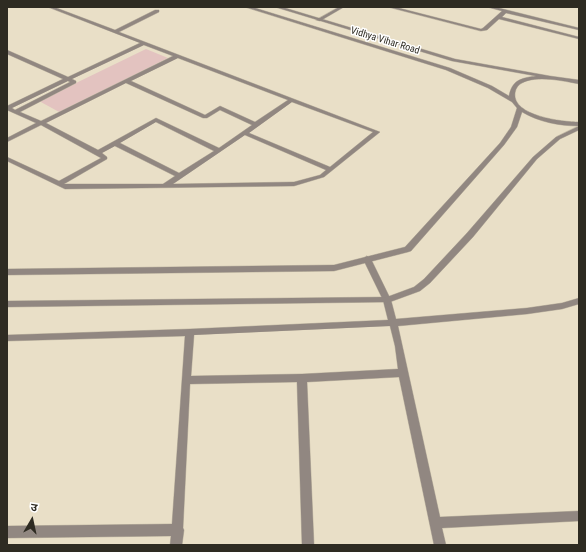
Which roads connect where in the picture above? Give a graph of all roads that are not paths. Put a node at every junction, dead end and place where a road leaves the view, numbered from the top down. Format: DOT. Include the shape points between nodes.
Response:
graph roads {
  1 [pos="50,7"];
  2 [pos="247,7"];
  3 [pos="277,7"];
  4 [pos="342,7"];
  5 [pos="390,7"];
  6 [pos="489,7"];
  7 [pos="157,11"];
  8 [pos="505,11"];
  9 [pos="498,17"];
  10 [pos="319,20"];
  11 [pos="309,26"];
  12 [pos="579,29"];
  13 [pos="115,32"];
  14 [pos="579,38"];
  15 [pos="144,43"];
  16 [pos="7,52"];
  17 [pos="177,56"];
  18 [pos="548,77"];
  19 [pos="68,79"];
  20 [pos="126,81"];
  21 [pos="579,82"];
  22 [pos="291,100"];
  23 [pos="514,101"];
  24 [pos="7,108"];
  25 [pos="520,108"];
  26 [pos="41,123"];
  27 [pos="256,124"];
  28 [pos="579,124"];
  29 [pos="579,128"];
  30 [pos="244,133"];
  31 [pos="7,140"];
  32 [pos="116,144"];
  33 [pos="219,151"];
  34 [pos="98,153"];
  35 [pos="7,159"];
  36 [pos="330,169"];
  37 [pos="180,176"];
  38 [pos="59,184"];
  39 [pos="164,186"];
  40 [pos="367,259"];
  41 [pos="7,272"];
  42 [pos="387,300"];
  43 [pos="579,301"];
  44 [pos="7,304"];
  45 [pos="393,323"];
  46 [pos="190,332"];
  47 [pos="7,338"];
  48 [pos="403,373"];
  49 [pos="302,378"];
  50 [pos="186,380"];
  51 [pos="579,516"];
  52 [pos="436,524"];
  53 [pos="178,530"];
  54 [pos="7,532"];
  55 [pos="176,545"];
  56 [pos="308,545"];
  57 [pos="440,545"];
  1 -- 13 [label="street"];
  2 -- 11 [label="street, Vidhya Vihar Road"];
  3 -- 10 [label="street, Vidhya Vihar Road"];
  4 -- 10 [label="street"];
  5 -- 9 [label="street" via="481,30"];
  6 -- 8 [label="street"];
  7 -- 13 [label="street"];
  8 -- 9 [label="street"];
  8 -- 12 [label="street"];
  9 -- 14 [label="street"];
  10 -- 11 [label="street"];
  10 -- 18 [label="street, Vidhya Vihar Road" via="454,60"];
  11 -- 23 [label="street, Vidhya Vihar Road" via="448,70 490,87"];
  13 -- 15 [label="street"];
  15 -- 17 [label="street"];
  15 -- 19 [label="street"];
  16 -- 19 [label="street"];
  17 -- 20 [label="street"];
  17 -- 22 [label="street"];
  18 -- 21 [label="street, Vidhya Vihar Road"];
  18 -- 23 [label="street" via="521,82 515,86 512,94"];
  19 -- 24 [label="street" via="74,82 15,112"];
  20 -- 26 [label="street"];
  20 -- 27 [label="street" via="205,117 220,108"];
  22 -- 27 [label="street"];
  22 -- 36 [label="street" via="377,132"];
  23 -- 25 [label="street, Vidhya Vihar Road"];
  24 -- 26 [label="street"];
  25 -- 28 [label="street" via="547,120 562,124"];
  25 -- 40 [label="street" via="514,127 502,144 408,249"];
  26 -- 31 [label="street"];
  26 -- 34 [label="street"];
  27 -- 30 [label="street"];
  29 -- 42 [label="street" via="558,138 534,158 470,235 427,281 417,288"];
  30 -- 33 [label="street"];
  30 -- 36 [label="street"];
  32 -- 33 [label="street" via="156,120"];
  32 -- 34 [label="street"];
  32 -- 37 [label="street"];
  33 -- 37 [label="street"];
  34 -- 38 [label="street" via="105,158"];
  35 -- 38 [label="street"];
  36 -- 39 [label="street" via="322,176 294,184"];
  37 -- 39 [label="street"];
  38 -- 39 [label="street" via="65,187"];
  40 -- 41 [label="street" via="334,268"];
  40 -- 42 [label="street"];
  42 -- 44 [label="street"];
  42 -- 45 [label="street"];
  43 -- 45 [label="street" via="527,311"];
  45 -- 46 [label="street"];
  45 -- 48 [label="street"];
  46 -- 47 [label="street"];
  46 -- 50 [label="street"];
  48 -- 49 [label="street"];
  48 -- 52 [label="street"];
  49 -- 50 [label="street"];
  49 -- 56 [label="street"];
  50 -- 53 [label="street"];
  51 -- 52 [label="street"];
  52 -- 57 [label="street"];
  53 -- 54 [label="street"];
  53 -- 55 [label="street"];
}
